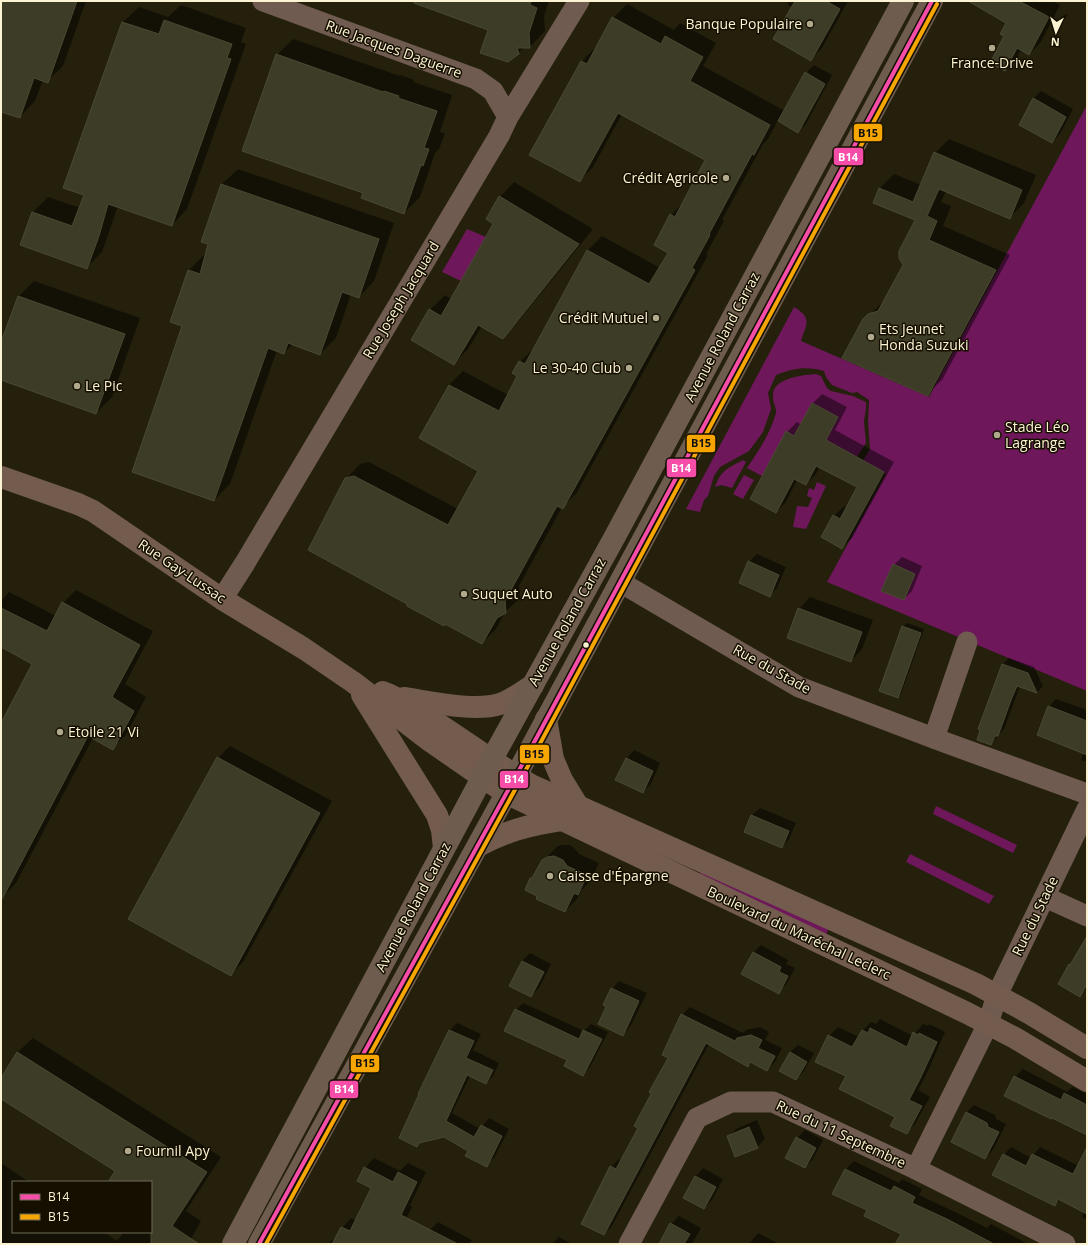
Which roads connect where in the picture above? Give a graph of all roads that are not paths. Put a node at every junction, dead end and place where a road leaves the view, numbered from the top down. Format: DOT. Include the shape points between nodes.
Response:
graph roads {
  1 [pos="263,1"];
  2 [pos="579,1"];
  3 [pos="903,1"];
  4 [pos="932,1"];
  5 [pos="508,117"];
  6 [pos="1,477"];
  7 [pos="620,582"];
  8 [pos="222,599"];
  9 [pos="967,642"];
  10 [pos="353,682"];
  11 [pos="533,685"];
  12 [pos="393,696"];
  13 [pos="546,719"];
  14 [pos="934,738"];
  15 [pos="487,769"];
  16 [pos="511,784"];
  17 [pos="1087,794"];
  18 [pos="578,806"];
  19 [pos="1087,809"];
  20 [pos="561,820"];
  21 [pos="478,846"];
  22 [pos="444,848"];
  23 [pos="1045,897"];
  24 [pos="1087,916"];
  25 [pos="996,995"];
  26 [pos="988,1024"];
  27 [pos="1087,1048"];
  28 [pos="1087,1081"];
  29 [pos="916,1169"];
  30 [pos="233,1244"];
  31 [pos="259,1244"];
  32 [pos="629,1244"];
  33 [pos="1065,1244"];
  1 -- 5 [label="street, Rue Jacques Daguerre" via="476,79 493,91"];
  2 -- 5 [label="street, Rue Joseph Jacquard"];
  3 -- 11 [label="main road, Avenue Roland Carraz"];
  4 -- 7 [label="main road, Avenue Roland Carraz"];
  5 -- 8 [label="street, Rue Joseph Jacquard" via="495,143"];
  6 -- 8 [label="main road, Rue Gay-Lussac" via="92,511"];
  7 -- 13 [label="main road, Avenue Roland Carraz"];
  7 -- 14 [label="street, Rue du Stade" via="799,687"];
  8 -- 10 [label="main road, Rue Gay-Lussac"];
  9 -- 14 [label="street"];
  10 -- 12 [label="main road, Rue Gay-Lussac"];
  10 -- 15 [label="main road, Rue Gay-Lussac" via="430,741"];
  10 -- 22 [label="main road" via="437,815"];
  11 -- 12 [label="main road" via="516,697 487,707 468,707"];
  11 -- 15 [label="main road, Avenue Roland Carraz"];
  12 -- 15 [label="main road, Rue Gay-Lussac" via="441,725"];
  13 -- 16 [label="main road, Avenue Roland Carraz"];
  13 -- 18 [label="main road" via="553,759"];
  14 -- 17 [label="street, Rue du Stade"];
  15 -- 16 [label="main road"];
  15 -- 22 [label="main road, Avenue Roland Carraz"];
  16 -- 18 [label="main road, Boulevard du Maréchal Leclerc" via="531,785"];
  16 -- 20 [label="main road, Boulevard du Maréchal Leclerc"];
  16 -- 21 [label="main road, Avenue Roland Carraz"];
  18 -- 25 [label="main road, Boulevard du Maréchal Leclerc"];
  19 -- 23 [label="street, Rue du Stade"];
  20 -- 21 [label="main road" via="519,827"];
  20 -- 26 [label="main road, Boulevard du Maréchal Leclerc"];
  21 -- 31 [label="main road, Avenue Roland Carraz"];
  22 -- 30 [label="main road, Avenue Roland Carraz"];
  23 -- 24 [label="street"];
  23 -- 25 [label="street, Rue du Stade"];
  25 -- 26 [label="street, Rue du Stade"];
  25 -- 27 [label="main road, Boulevard du Maréchal Leclerc"];
  26 -- 28 [label="main road, Boulevard du Maréchal Leclerc"];
  26 -- 29 [label="street, Rue du 11 Septembre"];
  29 -- 32 [label="street, Rue du 11 Septembre" via="773,1102 730,1102 697,1118"];
  29 -- 33 [label="street, Rue du 11 Septembre"];
}
